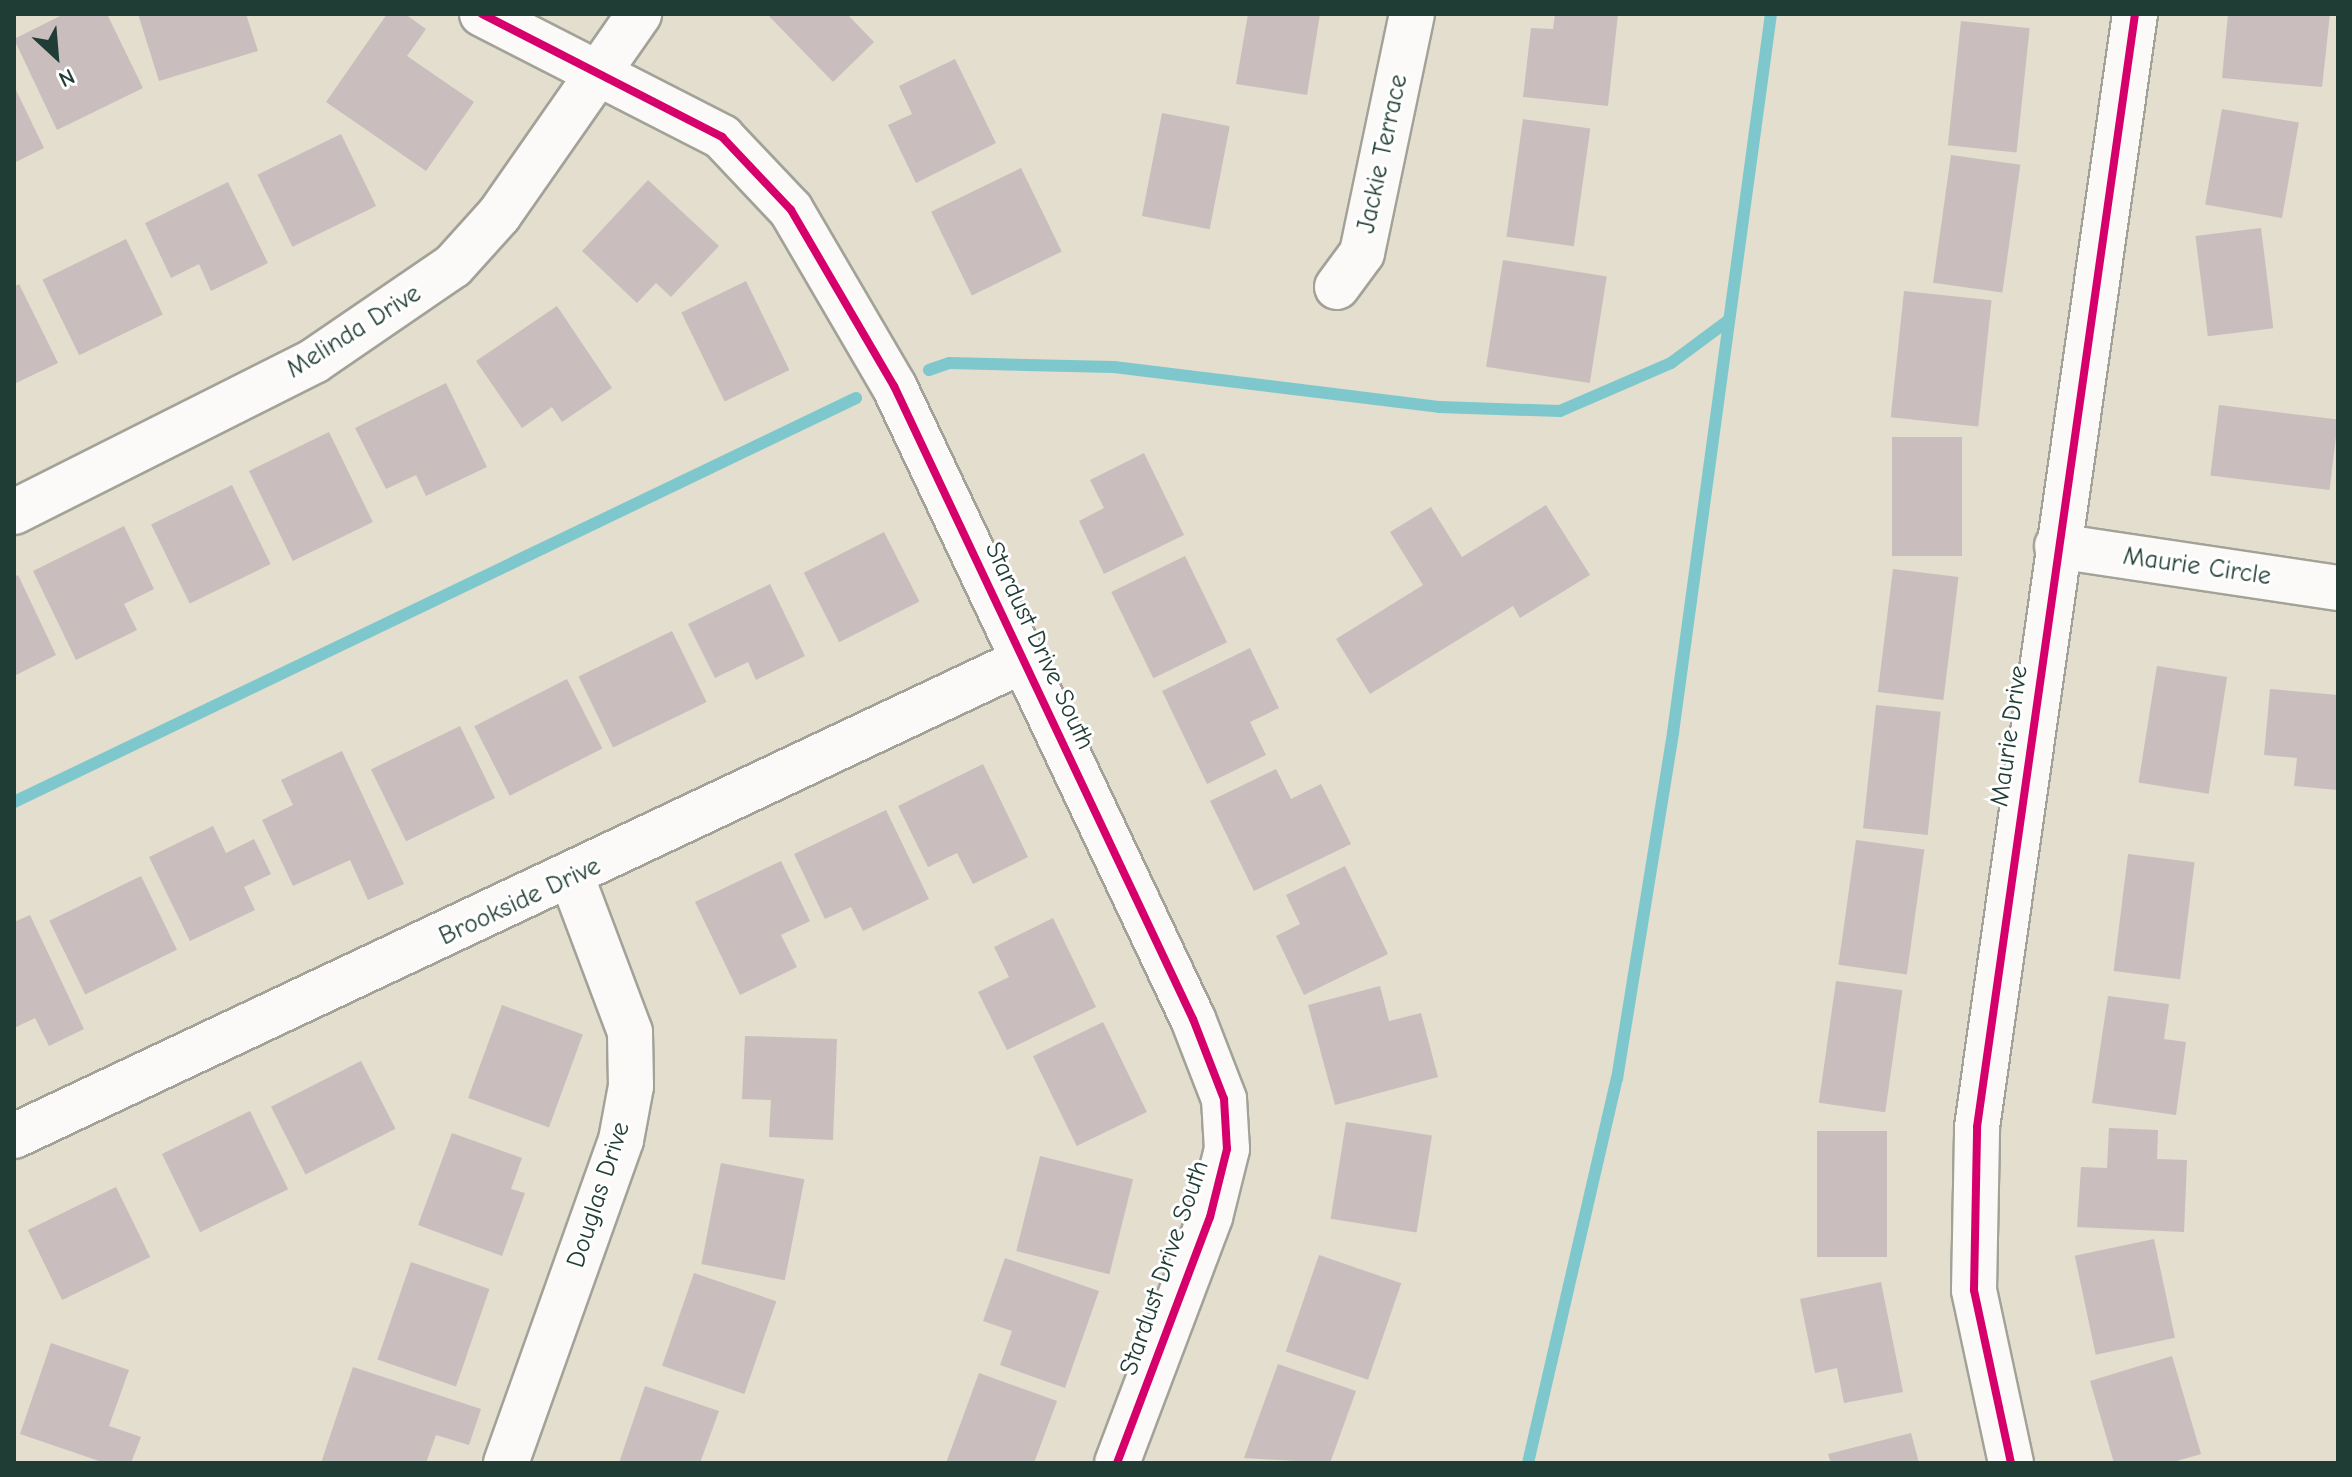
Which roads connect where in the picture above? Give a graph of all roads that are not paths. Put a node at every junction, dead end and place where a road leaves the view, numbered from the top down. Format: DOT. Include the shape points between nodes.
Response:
graph roads {
  1 [pos="482,14"];
  2 [pos="639,14"];
  3 [pos="1412,14"];
  4 [pos="2135,14"];
  5 [pos="601,68"];
  6 [pos="1337,287"];
  7 [pos="14,512"];
  8 [pos="2057,546"];
  9 [pos="2338,588"];
  10 [pos="1024,660"];
  11 [pos="572,878"];
  12 [pos="14,1136"];
  13 [pos="506,1463"];
  14 [pos="1117,1463"];
  15 [pos="2011,1463"];
  1 -- 5 [label="street, Stardust Drive South"];
  2 -- 5 [label="street, Melinda Drive"];
  3 -- 6 [label="street, Jackie Terrace" via="1362,253"];
  4 -- 8 [label="street, Maurie Drive"];
  5 -- 7 [label="street, Melinda Drive" via="499,215 453,266 391,315"];
  5 -- 10 [label="street, Stardust Drive South" via="722,137 791,210 894,386"];
  8 -- 9 [label="street, Maurie Circle"];
  8 -- 15 [label="street, Maurie Drive" via="1973,1204 1974,1290"];
  10 -- 11 [label="street, Brookside Drive"];
  10 -- 14 [label="street, Stardust Drive South" via="1224,1099 1227,1149 1210,1217"];
  11 -- 12 [label="street, Brookside Drive"];
  11 -- 13 [label="street, Douglas Drive" via="630,1032 631,1086 621,1140"];
}
